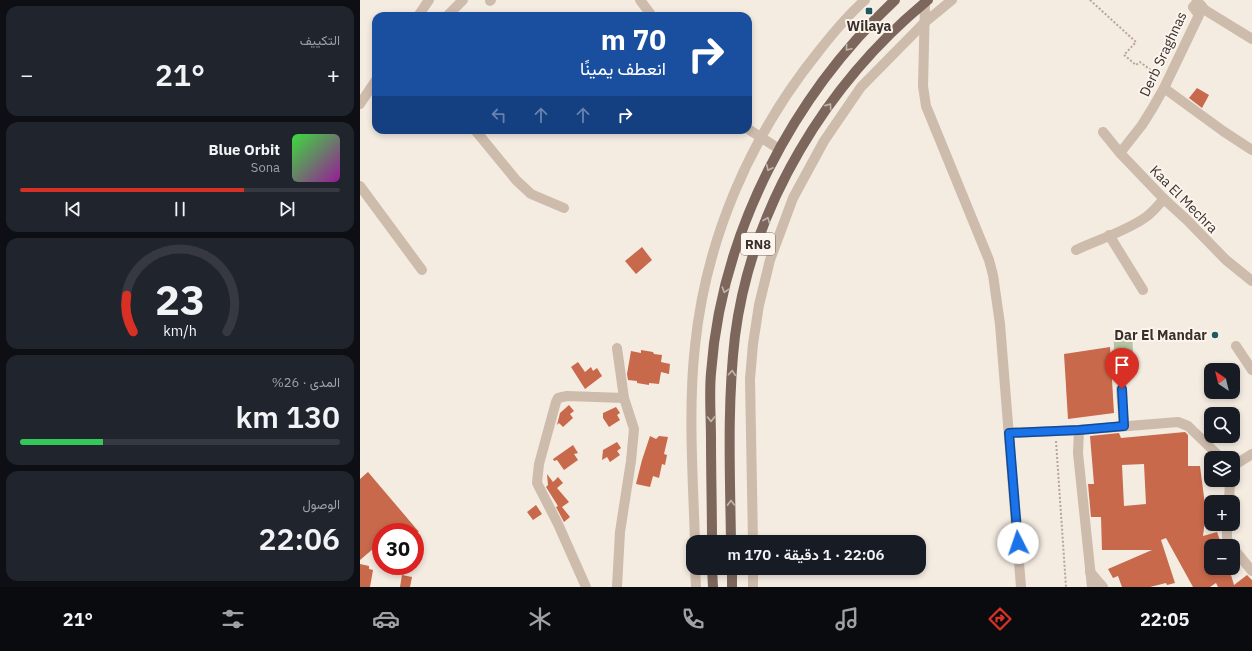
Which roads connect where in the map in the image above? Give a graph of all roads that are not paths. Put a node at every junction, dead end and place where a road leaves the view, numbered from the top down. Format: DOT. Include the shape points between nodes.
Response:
graph roads {
  1 [pos="429,0"];
  2 [pos="463,0"];
  3 [pos="640,0"];
  4 [pos="865,0"];
  5 [pos="895,0"];
  6 [pos="952,0"];
  7 [pos="926,1"];
  8 [pos="421,12"];
  9 [pos="451,12"];
  10 [pos="649,12"];
  11 [pos="924,22"];
  12 [pos="1252,39"];
  13 [pos="1166,85"];
  14 [pos="372,86"];
  15 [pos="360,104"];
  16 [pos="752,132"];
  17 [pos="1103,132"];
  18 [pos="478,134"];
  19 [pos="761,138"];
  20 [pos="779,149"];
  21 [pos="1252,150"];
  22 [pos="1120,153"];
  23 [pos="360,186"];
  24 [pos="1164,199"];
  25 [pos="564,208"];
  26 [pos="1110,235"];
  27 [pos="1076,250"];
  28 [pos="422,270"];
  29 [pos="1252,282"];
  30 [pos="1143,290"];
  31 [pos="1236,346"];
  32 [pos="617,348"];
  33 [pos="1252,370"];
  34 [pos="1122,389"];
  35 [pos="624,398"];
  36 [pos="1124,426"];
  37 [pos="1079,430"];
  38 [pos="1009,433"];
  39 [pos="1214,451"];
  40 [pos="1252,454"];
  41 [pos="1240,462"];
  42 [pos="695,535"];
  43 [pos="712,535"];
  44 [pos="731,535"];
  45 [pos="753,535"];
  46 [pos="1240,557"];
  47 [pos="1090,571"];
  48 [pos="1252,571"];
  49 [pos="695,575"];
  50 [pos="712,575"];
  51 [pos="732,575"];
  52 [pos="753,575"];
  53 [pos="586,587"];
  54 [pos="617,587"];
  55 [pos="696,587"];
  56 [pos="713,587"];
  57 [pos="732,587"];
  58 [pos="753,587"];
  59 [pos="1021,587"];
  60 [pos="1092,587"];
  61 [pos="1103,587"];
  1 -- 8 [label="street"];
  2 -- 9 [label="street"];
  3 -- 10 [label="street"];
  4 -- 19 [label="street" via="836,30 801,73"];
  5 -- 20 [label="main road, RN8, one-way" via="830,71 801,111"];
  6 -- 11 [label="street"];
  7 -- 11 [label="street"];
  44 -- 7 [label="main road, RN8, one-way" via="730,422 733,355 742,297 757,247 785,179 802,146 822,116 871,54"];
  11 -- 38 [label="street" via="923,86 926,106 993,275 1000,324"];
  11 -- 45 [label="street" via="861,87 824,141 793,198 770,260 759,305 750,379"];
  12 -- 13 [label="street, Derb Sraghnas" via="1205,10 1197,2 1193,7 1199,15"];
  13 -- 21 [label="street" via="1223,131"];
  13 -- 22 [label="street, Derb Sraghnas" via="1142,125"];
  14 -- 15 [label="street"];
  16 -- 19 [label="street"];
  17 -- 22 [label="street, Kaa El Mechra"];
  18 -- 25 [label="street" via="516,180 531,194"];
  19 -- 20 [label="street"];
  19 -- 42 [label="street" via="718,233 701,306 695,346 692,404"];
  20 -- 43 [label="main road, RN8, one-way" via="738,242 723,292 716,332 711,373"];
  22 -- 24 [label="street, Kaa El Mechra"];
  23 -- 28 [label="street"];
  24 -- 26 [label="street" via="1146,216"];
  24 -- 29 [label="street, Kaa El Mechra"];
  26 -- 27 [label="street"];
  26 -- 30 [label="street"];
  31 -- 33 [label="street"];
  32 -- 35 [label="street"];
  34 -- 36 [label="street"];
  35 -- 53 [label="street" via="558,398 538,464 537,478 540,490"];
  35 -- 54 [label="street" via="634,429 620,532"];
  36 -- 37 [label="street"];
  36 -- 39 [label="street" via="1182,423"];
  37 -- 38 [label="street"];
  37 -- 47 [label="street" via="1078,452"];
  38 -- 59 [label="street"];
  40 -- 41 [label="street"];
  46 -- 48 [label="street"];
  47 -- 60 [label="street"];
  47 -- 61 [label="street"];
  49 -- 55 [label="street"];
  50 -- 56 [label="main road"];
  51 -- 57 [label="main road"];
  52 -- 58 [label="street"];
}
